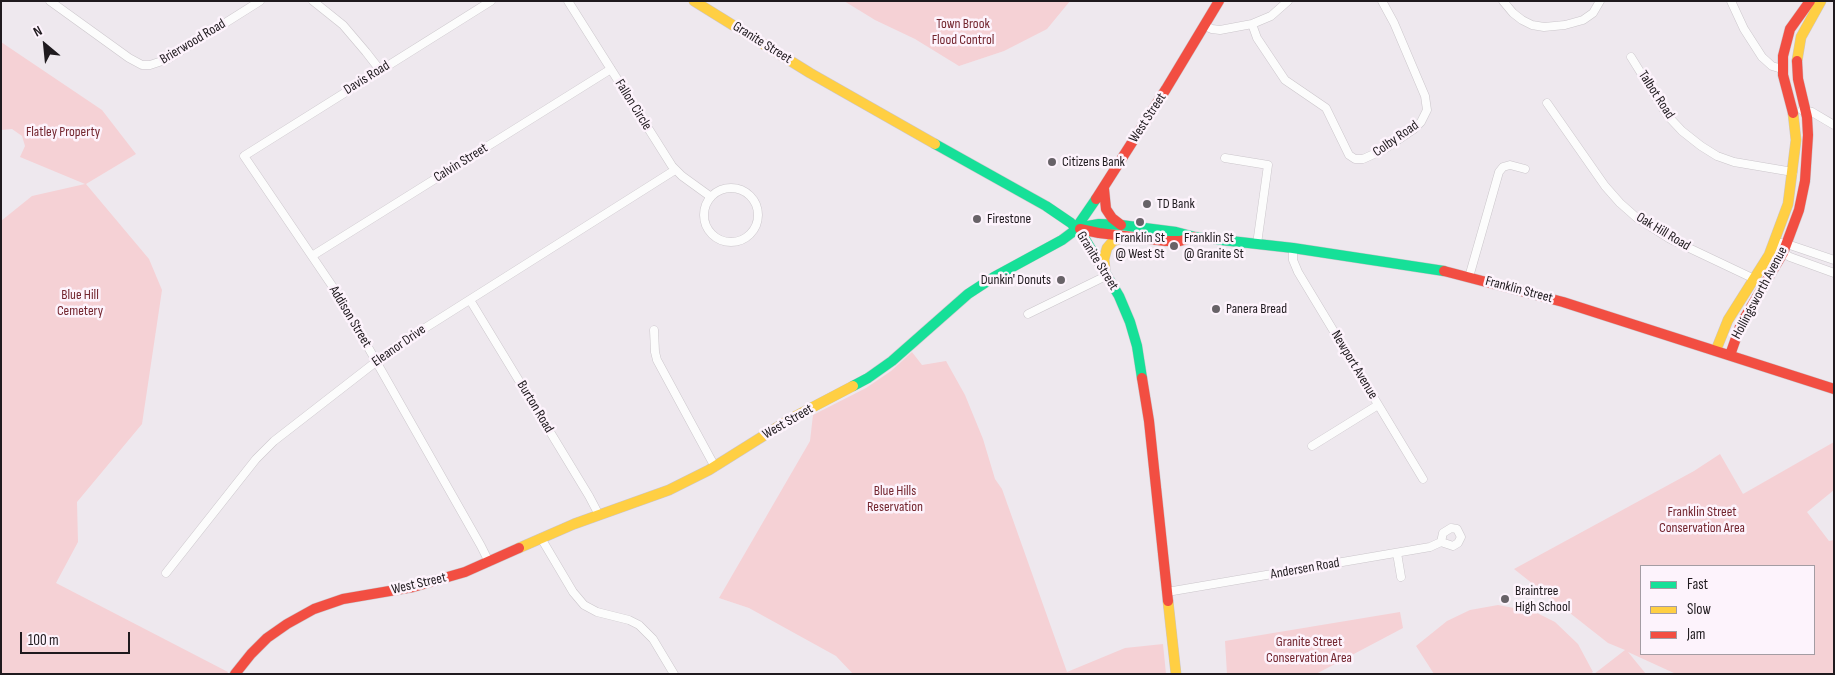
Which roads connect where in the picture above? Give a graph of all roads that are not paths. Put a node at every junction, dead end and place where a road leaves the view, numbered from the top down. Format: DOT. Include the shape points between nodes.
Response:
graph roads {
  1 [pos="50,1"];
  2 [pos="260,1"];
  3 [pos="313,1"];
  4 [pos="491,1"];
  5 [pos="568,1"];
  6 [pos="694,1"];
  7 [pos="1219,1"];
  8 [pos="1288,1"];
  9 [pos="1382,1"];
  10 [pos="1503,1"];
  11 [pos="1600,1"];
  12 [pos="1731,1"];
  13 [pos="1810,1"];
  14 [pos="1821,1"];
  15 [pos="1252,24"];
  16 [pos="1205,26"];
  17 [pos="1785,43"];
  18 [pos="1798,46"];
  19 [pos="1631,57"];
  20 [pos="611,69"];
  21 [pos="1782,69"];
  22 [pos="380,70"];
  23 [pos="1547,103"];
  24 [pos="1806,110"];
  25 [pos="1793,111"];
  26 [pos="1834,125"];
  27 [pos="244,156"];
  28 [pos="1225,158"];
  29 [pos="1807,164"];
  30 [pos="1794,167"];
  31 [pos="1525,169"];
  32 [pos="675,170"];
  33 [pos="1105,185"];
  34 [pos="711,197"];
  35 [pos="1121,225"];
  36 [pos="1076,228"];
  37 [pos="1126,236"];
  38 [pos="1194,237"];
  39 [pos="1257,244"];
  40 [pos="1774,244"];
  41 [pos="1293,248"];
  42 [pos="1785,248"];
  43 [pos="312,256"];
  44 [pos="1834,260"];
  45 [pos="1106,272"];
  46 [pos="1834,273"];
  47 [pos="1469,277"];
  48 [pos="1755,279"];
  49 [pos="1765,284"];
  50 [pos="470,300"];
  51 [pos="1028,314"];
  52 [pos="654,330"];
  53 [pos="1716,350"];
  54 [pos="1730,355"];
  55 [pos="376,361"];
  56 [pos="1834,389"];
  57 [pos="1378,405"];
  58 [pos="1312,446"];
  59 [pos="715,467"];
  60 [pos="1422,479"];
  61 [pos="599,514"];
  62 [pos="541,538"];
  63 [pos="1441,542"];
  64 [pos="1397,553"];
  65 [pos="489,562"];
  66 [pos="166,573"];
  67 [pos="1401,577"];
  68 [pos="1168,592"];
  69 [pos="235,674"];
  70 [pos="674,674"];
  71 [pos="1176,674"];
  1 -- 2 [label="street, Brierwood Road" via="129,58 150,66 168,59"];
  3 -- 22 [label="street" via="343,25"];
  4 -- 22 [label="street, Davis Road"];
  5 -- 20 [label="street, Fallon Circle"];
  6 -- 36 [label="main road, Granite Street" via="810,73 1046,206"];
  7 -- 16 [label="main road, West Street"];
  8 -- 15 [label="street" via="1271,16"];
  9 -- 15 [label="street, Colby Road" via="1425,96 1427,110 1414,129 1367,158 1355,159 1349,155 1329,111 1285,80 1257,38"];
  10 -- 11 [label="street" via="1522,20 1544,27 1583,20 1593,13"];
  12 -- 21 [label="street" via="1762,57 1772,66"];
  13 -- 17 [label="main road, Hollingsworth Avenue" via="1792,25"];
  14 -- 18 [label="main road, Hollingsworth Avenue"];
  15 -- 16 [label="street" via="1220,30"];
  16 -- 33 [label="main road, West Street"];
  17 -- 18 [label="main road"];
  17 -- 21 [label="main road, Hollingsworth Avenue"];
  18 -- 24 [label="main road, Hollingsworth Avenue" via="1797,67"];
  19 -- 30 [label="street, Talbot Road" via="1667,115 1701,146 1734,162"];
  20 -- 32 [label="street, Fallon Circle"];
  20 -- 43 [label="street, Calvin Street"];
  21 -- 25 [label="main road, Hollingsworth Avenue"];
  22 -- 27 [label="street, Davis Road"];
  23 -- 48 [label="street, Oak Hill Road" via="1600,180 1647,226"];
  24 -- 25 [label="street"];
  24 -- 26 [label="street"];
  24 -- 29 [label="main road, Hollingsworth Avenue"];
  25 -- 30 [label="main road, Hollingsworth Avenue"];
  27 -- 43 [label="street, Addison Street"];
  28 -- 39 [label="street" via="1268,165"];
  29 -- 30 [label="main road"];
  29 -- 42 [label="main road, Hollingsworth Avenue" via="1799,210"];
  30 -- 40 [label="main road, Hollingsworth Avenue" via="1788,204"];
  31 -- 47 [label="street" via="1510,164 1499,172"];
  32 -- 34 [label="street, Fallon Circle"];
  32 -- 50 [label="street, Eleanor Drive"];
  33 -- 35 [label="main road" via="1106,209"];
  33 -- 36 [label="main road, West Street"];
  34 -- 34 [label="street" via="704,215 706,226 713,235 730,242 742,240 751,233 757,224 758,213 751,196 730,188"];
  35 -- 36 [label="main road, Franklin Street"];
  35 -- 38 [label="main road, Franklin Street"];
  36 -- 37 [label="main road, Franklin Street"];
  36 -- 45 [label="main road, Granite Street"];
  36 -- 59 [label="main road, West Street" via="1062,240 968,294 862,382 784,423"];
  37 -- 38 [label="main road, Franklin Street" via="1174,241"];
  37 -- 45 [label="main road" via="1116,239 1107,248 1104,259"];
  38 -- 39 [label="main road, Franklin Street"];
  39 -- 41 [label="main road, Franklin Street"];
  40 -- 42 [label="street"];
  40 -- 48 [label="main road, Hollingsworth Avenue"];
  41 -- 47 [label="main road, Franklin Street" via="1401,263"];
  41 -- 57 [label="street, Newport Avenue" via="1298,272"];
  42 -- 44 [label="street"];
  42 -- 46 [label="street"];
  42 -- 49 [label="main road, Hollingsworth Avenue"];
  43 -- 55 [label="street, Addison Street"];
  45 -- 51 [label="street"];
  45 -- 68 [label="main road, Granite Street" via="1127,315 1139,356"];
  47 -- 53 [label="main road, Franklin Street"];
  48 -- 49 [label="street, Oak Hill Road"];
  48 -- 53 [label="main road, Hollingsworth Avenue" via="1728,320"];
  49 -- 54 [label="main road, Hollingsworth Avenue" via="1741,324"];
  50 -- 55 [label="street, Eleanor Drive"];
  50 -- 61 [label="street, Burton Road"];
  52 -- 59 [label="street" via="657,360"];
  53 -- 54 [label="main road, Franklin Street"];
  54 -- 56 [label="main road, Franklin Street"];
  55 -- 65 [label="street, Addison Street"];
  55 -- 66 [label="street, Eleanor Drive" via="265,449"];
  57 -- 58 [label="street"];
  57 -- 60 [label="street, Newport Avenue"];
  59 -- 61 [label="main road, West Street" via="669,490"];
  61 -- 62 [label="main road, West Street"];
  62 -- 65 [label="main road, West Street"];
  62 -- 70 [label="street" via="584,605 638,625 653,639"];
  63 -- 64 [label="street, Andersen Road"];
  64 -- 67 [label="street"];
  64 -- 68 [label="street, Andersen Road"];
  65 -- 69 [label="main road, West Street" via="432,582 343,599 314,610 267,638"];
  68 -- 71 [label="main road, Granite Street"];
}
